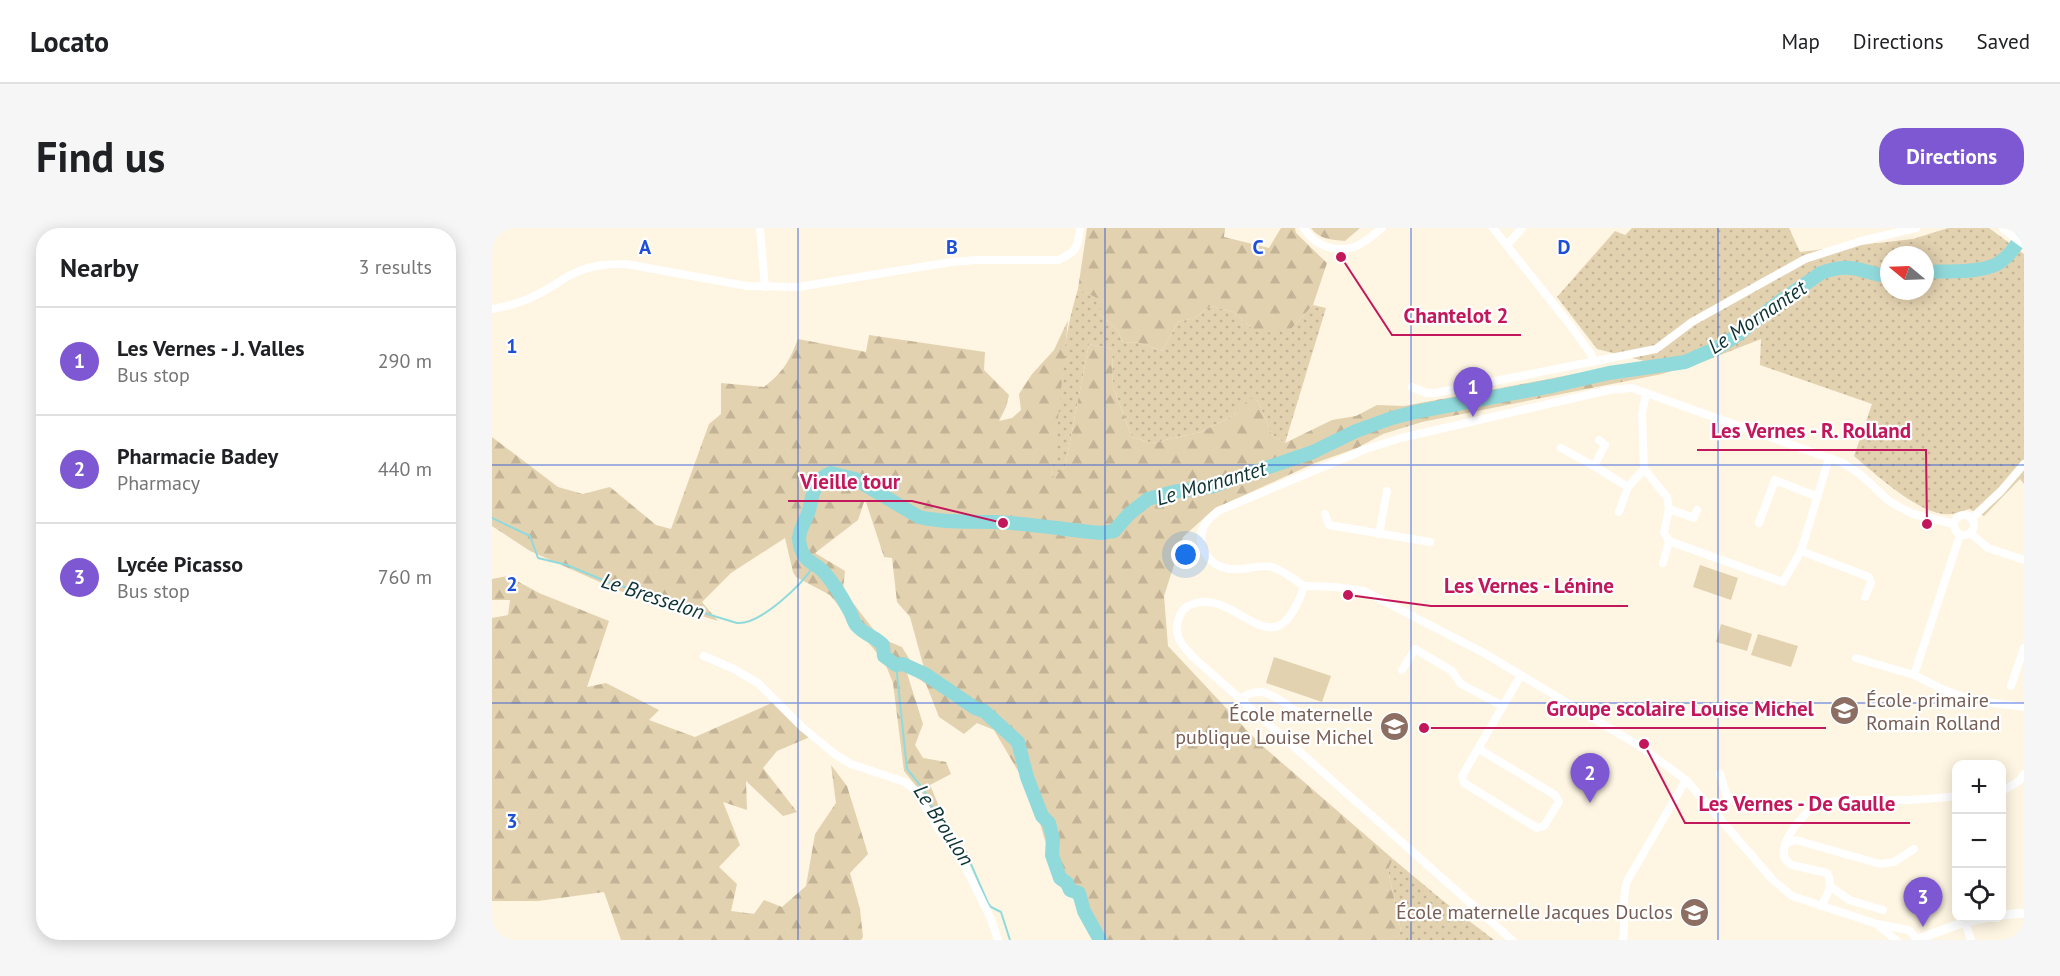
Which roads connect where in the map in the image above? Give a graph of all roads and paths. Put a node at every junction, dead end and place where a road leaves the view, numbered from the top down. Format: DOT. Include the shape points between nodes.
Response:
graph roads {
  1 [pos="760,228"];
  2 [pos="1080,228"];
  3 [pos="1304,228"];
  4 [pos="1382,228"];
  5 [pos="1493,228"];
  6 [pos="1522,228"];
  7 [pos="1916,228"];
  8 [pos="2008,230"];
  9 [pos="2024,242"];
  10 [pos="1507,246"];
  11 [pos="765,287"];
  12 [pos="492,309"];
  13 [pos="1594,362"];
  14 [pos="1412,387"];
  15 [pos="1646,394"];
  16 [pos="1599,440"];
  17 [pos="1561,448"];
  18 [pos="1829,458"];
  19 [pos="2024,464"];
  20 [pos="1594,466"];
  21 [pos="1644,469"];
  22 [pos="1628,487"];
  23 [pos="1387,491"];
  24 [pos="1818,497"];
  25 [pos="1669,508"];
  26 [pos="1697,510"];
  27 [pos="1619,512"];
  28 [pos="1325,514"];
  29 [pos="1971,519"];
  30 [pos="1759,523"];
  31 [pos="1954,524"];
  32 [pos="1970,533"];
  33 [pos="1379,534"];
  34 [pos="1960,535"];
  35 [pos="1669,541"];
  36 [pos="1430,542"];
  37 [pos="1801,551"];
  38 [pos="2024,560"];
  39 [pos="1663,563"];
  40 [pos="1304,586"];
  41 [pos="1865,597"];
  42 [pos="2024,648"];
  43 [pos="704,656"];
  44 [pos="1856,658"];
  45 [pos="1402,670"];
  46 [pos="1521,675"];
  47 [pos="1914,675"];
  48 [pos="2011,686"];
  49 [pos="1240,699"];
  50 [pos="1503,706"];
  51 [pos="2024,707"];
  52 [pos="1298,712"];
  53 [pos="1479,749"];
  54 [pos="1720,774"];
  55 [pos="2024,774"];
  56 [pos="1686,780"];
  57 [pos="2006,788"];
  58 [pos="1952,796"];
  59 [pos="1716,812"];
  60 [pos="1785,844"];
  61 [pos="1914,849"];
  62 [pos="1830,886"];
  63 [pos="1821,906"];
  64 [pos="1883,910"];
  65 [pos="2024,913"];
  66 [pos="2006,915"];
  67 [pos="1965,922"];
  68 [pos="1877,924"];
  69 [pos="1900,927"];
  70 [pos="1896,939"];
  71 [pos="998,940"];
  72 [pos="1512,940"];
  73 [pos="1623,940"];
  74 [pos="1916,940"];
  75 [pos="1971,940"];
  1 -- 11 [label="street"];
  2 -- 11 [label="street" via="1078,246 1058,260 951,262 798,287"];
  3 -- 4 [label="street" via="1318,244 1342,249 1356,247"];
  5 -- 10 [label="street"];
  6 -- 10 [label="street"];
  7 -- 13 [label="street" via="1805,259 1692,322 1656,349"];
  8 -- 9 [label="main road"];
  10 -- 13 [label="street" via="1571,326"];
  11 -- 12 [label="street" via="608,264 573,273 521,302"];
  13 -- 14 [label="street" via="1435,393"];
  15 -- 18 [label="street"];
  15 -- 21 [label="street" via="1642,413"];
  15 -- 40 [label="street" via="1632,388 1609,390 1401,438 1218,511 1205,524 1200,542 1205,555 1217,565 1231,569 1268,566"];
  16 -- 20 [label="street" via="1605,445"];
  17 -- 20 [label="street"];
  18 -- 24 [label="street"];
  18 -- 31 [label="street" via="1860,474 1901,508"];
  19 -- 29 [label="street"];
  20 -- 22 [label="street"];
  21 -- 22 [label="street"];
  21 -- 25 [label="street" via="1667,497"];
  22 -- 27 [label="street"];
  23 -- 33 [label="street"];
  24 -- 30 [label="street" via="1775,480"];
  24 -- 37 [label="street"];
  25 -- 26 [label="street" via="1694,518"];
  25 -- 35 [label="street" via="1664,533"];
  28 -- 33 [label="street" via="1329,525"];
  29 -- 31 [label="street" via="1962,516"];
  29 -- 32 [label="street" via="1974,525"];
  31 -- 34 [label="street"];
  32 -- 34 [label="street"];
  32 -- 38 [label="street" via="1988,548"];
  33 -- 36 [label="street"];
  34 -- 47 [label="street"];
  35 -- 37 [label="street" via="1783,582"];
  35 -- 39 [label="street"];
  37 -- 41 [label="street" via="1869,577 1872,583"];
  40 -- 46 [label="street" via="1364,591"];
  40 -- 49 [label="street" via="1287,620 1275,627 1218,603 1199,602 1185,608 1177,620 1182,645"];
  42 -- 48 [label="street"];
  43 -- 71 [label="street" via="758,683 836,755 905,782 916,791 963,862"];
  44 -- 47 [label="street"];
  45 -- 50 [label="street" via="1415,649 1452,671 1461,684"];
  46 -- 50 [label="street"];
  46 -- 56 [label="street" via="1641,747"];
  47 -- 51 [label="street" via="1971,700"];
  49 -- 52 [label="street" via="1250,691 1260,690"];
  49 -- 72 [label="street"];
  50 -- 53 [label="street"];
  53 -- 53 [label="street" via="1462,776 1464,783 1537,828 1544,826 1559,802 1555,795"];
  54 -- 59 [label="street" via="1728,800"];
  55 -- 57 [label="street"];
  56 -- 59 [label="street"];
  56 -- 73 [label="street" via="1627,881"];
  58 -- 60 [label="street" via="1822,803 1807,813"];
  59 -- 63 [label="street" via="1773,880 1792,896"];
  60 -- 61 [label="street" via="1796,840 1880,864 1894,862"];
  60 -- 62 [label="street" via="1788,863 1827,873"];
  62 -- 63 [label="street"];
  62 -- 64 [label="street" via="1849,900"];
  63 -- 68 [label="street"];
  65 -- 66 [label="street"];
  67 -- 74 [label="street"];
  67 -- 75 [label="street"];
  68 -- 69 [label="street"];
  68 -- 70 [label="street"];
  69 -- 70 [label="street"];
  69 -- 74 [label="street" via="1909,930"];
}
